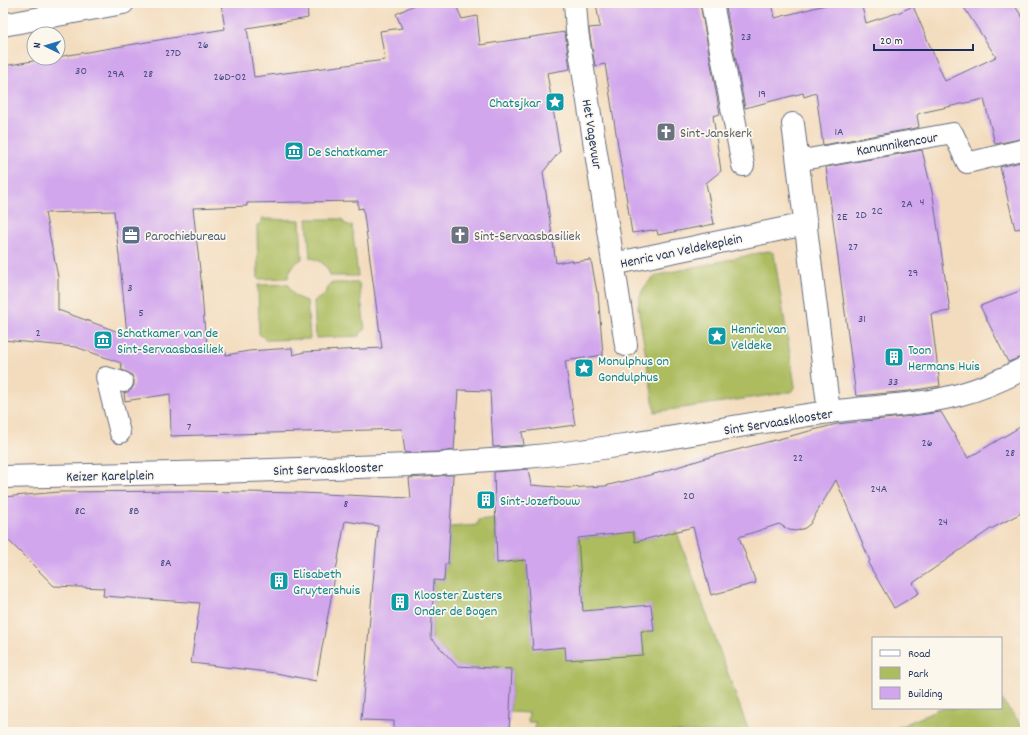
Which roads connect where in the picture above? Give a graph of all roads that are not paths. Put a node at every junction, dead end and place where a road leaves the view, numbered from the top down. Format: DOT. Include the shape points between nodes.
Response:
graph roads {
  1 [pos="123,3"];
  2 [pos="575,3"];
  3 [pos="712,3"];
  4 [pos="3,25"];
  5 [pos="793,124"];
  6 [pos="1025,150"];
  7 [pos="797,161"];
  8 [pos="743,165"];
  9 [pos="806,224"];
  10 [pos="613,264"];
  11 [pos="626,345"];
  12 [pos="1025,368"];
  13 [pos="123,382"];
  14 [pos="829,412"];
  15 [pos="120,433"];
  16 [pos="218,472"];
  17 [pos="3,477"];
  1 -- 4 [label="street"];
  2 -- 10 [label="street, Het Vagevuur" via="577,31"];
  3 -- 8 [label="street"];
  5 -- 7 [label="street"];
  6 -- 7 [label="street, Kanunnikencour" via="967,163 953,133"];
  7 -- 9 [label="street"];
  9 -- 10 [label="street, Henric van Veldekeplein"];
  9 -- 14 [label="street"];
  10 -- 11 [label="street, Henric van Veldekeplein"];
  12 -- 14 [label="street, Sint Servaasklooster" via="994,383 957,396"];
  13 -- 15 [label="street" via="106,377"];
  14 -- 16 [label="street, Sint Servaasklooster" via="586,451 443,463"];
  16 -- 17 [label="street, Keizer Karelplein"];
}
